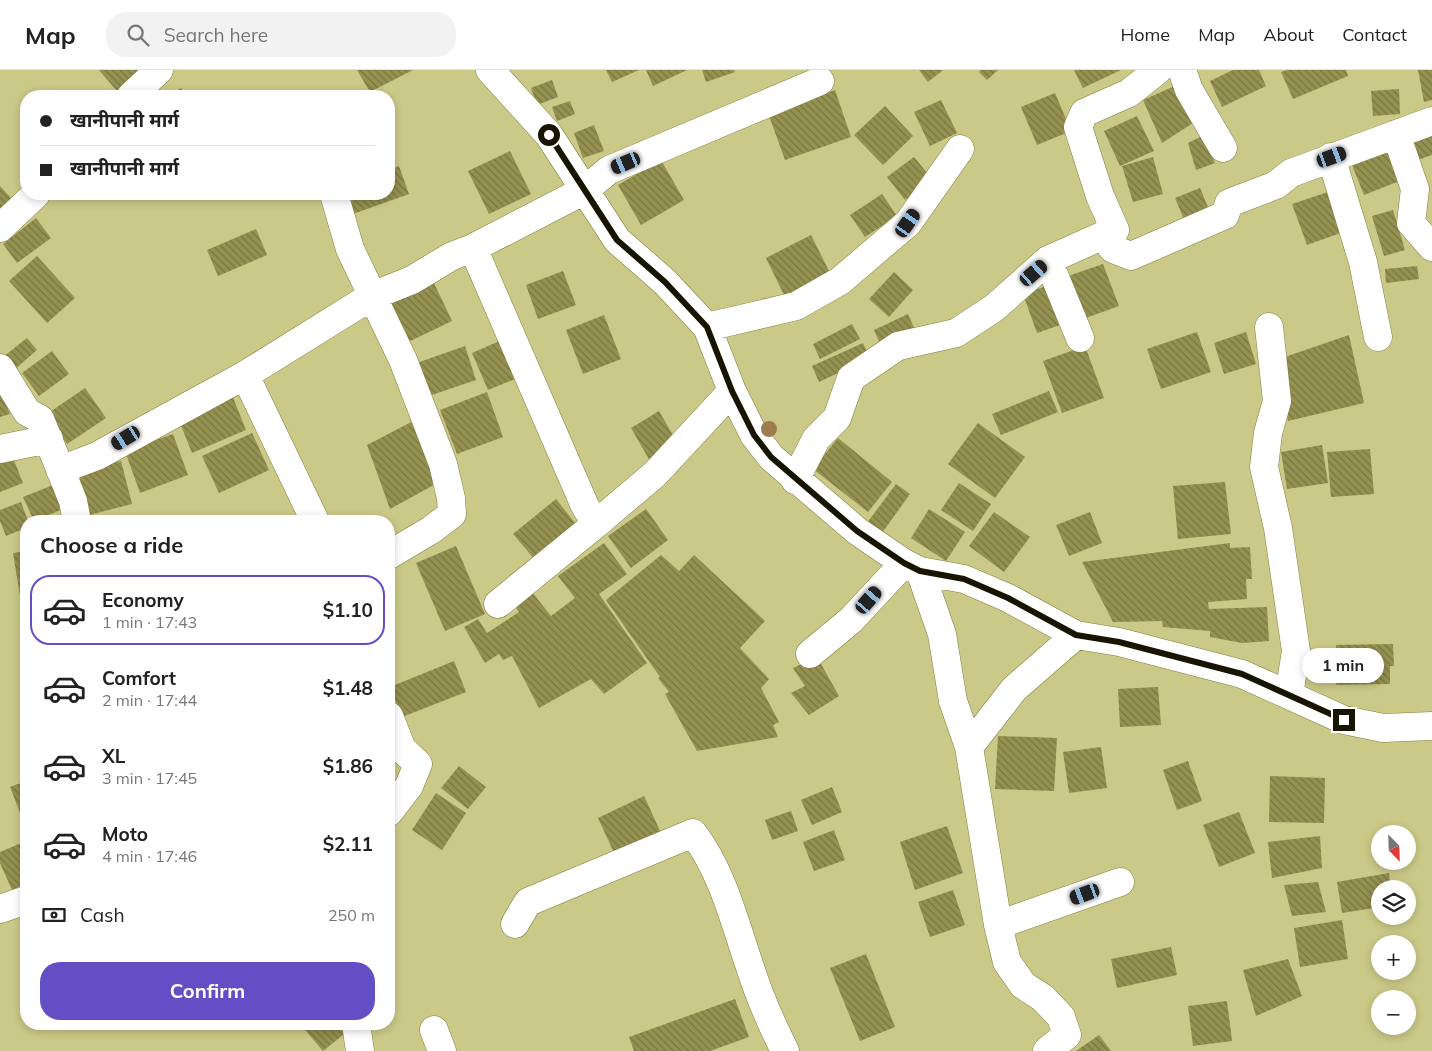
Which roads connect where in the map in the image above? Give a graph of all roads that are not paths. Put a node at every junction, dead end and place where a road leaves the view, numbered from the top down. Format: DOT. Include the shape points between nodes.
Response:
graph roads {
  1 [pos="159,70"];
  2 [pos="1158,70"];
  3 [pos="1182,70"];
  4 [pos="503,74"];
  5 [pos="820,81"];
  6 [pos="137,90"];
  7 [pos="1432,121"];
  8 [pos="1396,134"];
  9 [pos="1223,148"];
  10 [pos="960,149"];
  11 [pos="1332,157"];
  12 [pos="585,190"];
  13 [pos="30,200"];
  14 [pos="336,200"];
  15 [pos="0,228"];
  16 [pos="1103,236"];
  17 [pos="1432,247"];
  18 [pos="473,248"];
  19 [pos="1048,260"];
  20 [pos="372,296"];
  21 [pos="707,327"];
  22 [pos="1268,327"];
  23 [pos="1378,337"];
  24 [pos="1080,338"];
  25 [pos="0,368"];
  26 [pos="245,374"];
  27 [pos="732,391"];
  28 [pos="49,439"];
  29 [pos="0,449"];
  30 [pos="60,470"];
  31 [pos="795,480"];
  32 [pos="76,515"];
  33 [pos="312,515"];
  34 [pos="596,524"];
  35 [pos="395,551"];
  36 [pos="912,567"];
  37 [pos="498,604"];
  38 [pos="1076,635"];
  39 [pos="810,654"];
  40 [pos="1289,695"];
  41 [pos="1432,726"];
  42 [pos="395,731"];
  43 [pos="969,746"];
  44 [pos="395,804"];
  45 [pos="1120,882"];
  46 [pos="20,902"];
  47 [pos="0,910"];
  48 [pos="515,924"];
  49 [pos="998,925"];
  50 [pos="357,1030"];
  51 [pos="360,1051"];
  52 [pos="785,1051"];
  53 [pos="1047,1051"];
  1 -- 6 [label="street"];
  2 -- 16 [label="street" via="1129,93 1084,113 1078,127 1100,196 1115,230"];
  3 -- 9 [label="street" via="1189,90"];
  4 -- 12 [label="street"];
  5 -- 12 [label="street" via="609,170"];
  7 -- 8 [label="street"];
  8 -- 11 [label="street"];
  8 -- 17 [label="street" via="1415,189 1411,223"];
  10 -- 21 [label="street" via="908,223 840,281 796,306"];
  11 -- 16 [label="street" via="1291,173 1276,185 1229,203 1225,215 1131,256 1113,249"];
  11 -- 23 [label="street" via="1362,262"];
  12 -- 18 [label="street"];
  12 -- 21 [label="street" via="617,240 665,282"];
  13 -- 15 [label="street"];
  14 -- 20 [label="street" via="350,249"];
  16 -- 19 [label="street"];
  18 -- 20 [label="street" via="452,256 412,280"];
  18 -- 34 [label="street" via="581,497"];
  19 -- 24 [label="street"];
  19 -- 31 [label="street" via="994,308 956,333 898,346 851,378 837,418 816,440"];
  20 -- 26 [label="street"];
  20 -- 35 [label="street" via="407,369 443,464 451,498 452,514"];
  21 -- 27 [label="street"];
  22 -- 40 [label="street" via="1278,401 1268,433 1264,467 1278,528 1296,651"];
  25 -- 28 [label="street" via="27,412 40,418"];
  26 -- 30 [label="street" via="97,456"];
  26 -- 33 [label="street"];
  27 -- 31 [label="street" via="754,435"];
  27 -- 34 [label="street" via="655,474"];
  28 -- 29 [label="street"];
  28 -- 30 [label="street"];
  30 -- 32 [label="street"];
  31 -- 36 [label="street" via="857,531"];
  34 -- 37 [label="street"];
  36 -- 38 [label="street" via="964,579 1008,598"];
  36 -- 39 [label="street"];
  36 -- 43 [label="street" via="942,634 953,701"];
  38 -- 40 [label="street" via="1119,642 1242,674"];
  38 -- 43 [label="street" via="1014,689"];
  40 -- 41 [label="street" via="1344,720 1383,728"];
  42 -- 44 [label="street" via="402,749 418,764 409,786"];
  43 -- 49 [label="street"];
  45 -- 49 [label="street"];
  46 -- 47 [label="street"];
  48 -- 52 [label="street" via="528,902 693,833 718,877 767,1014"];
  49 -- 53 [label="street" via="1007,962 1023,985 1043,998 1061,1017 1067,1036"];
  50 -- 51 [label="street"];
}
